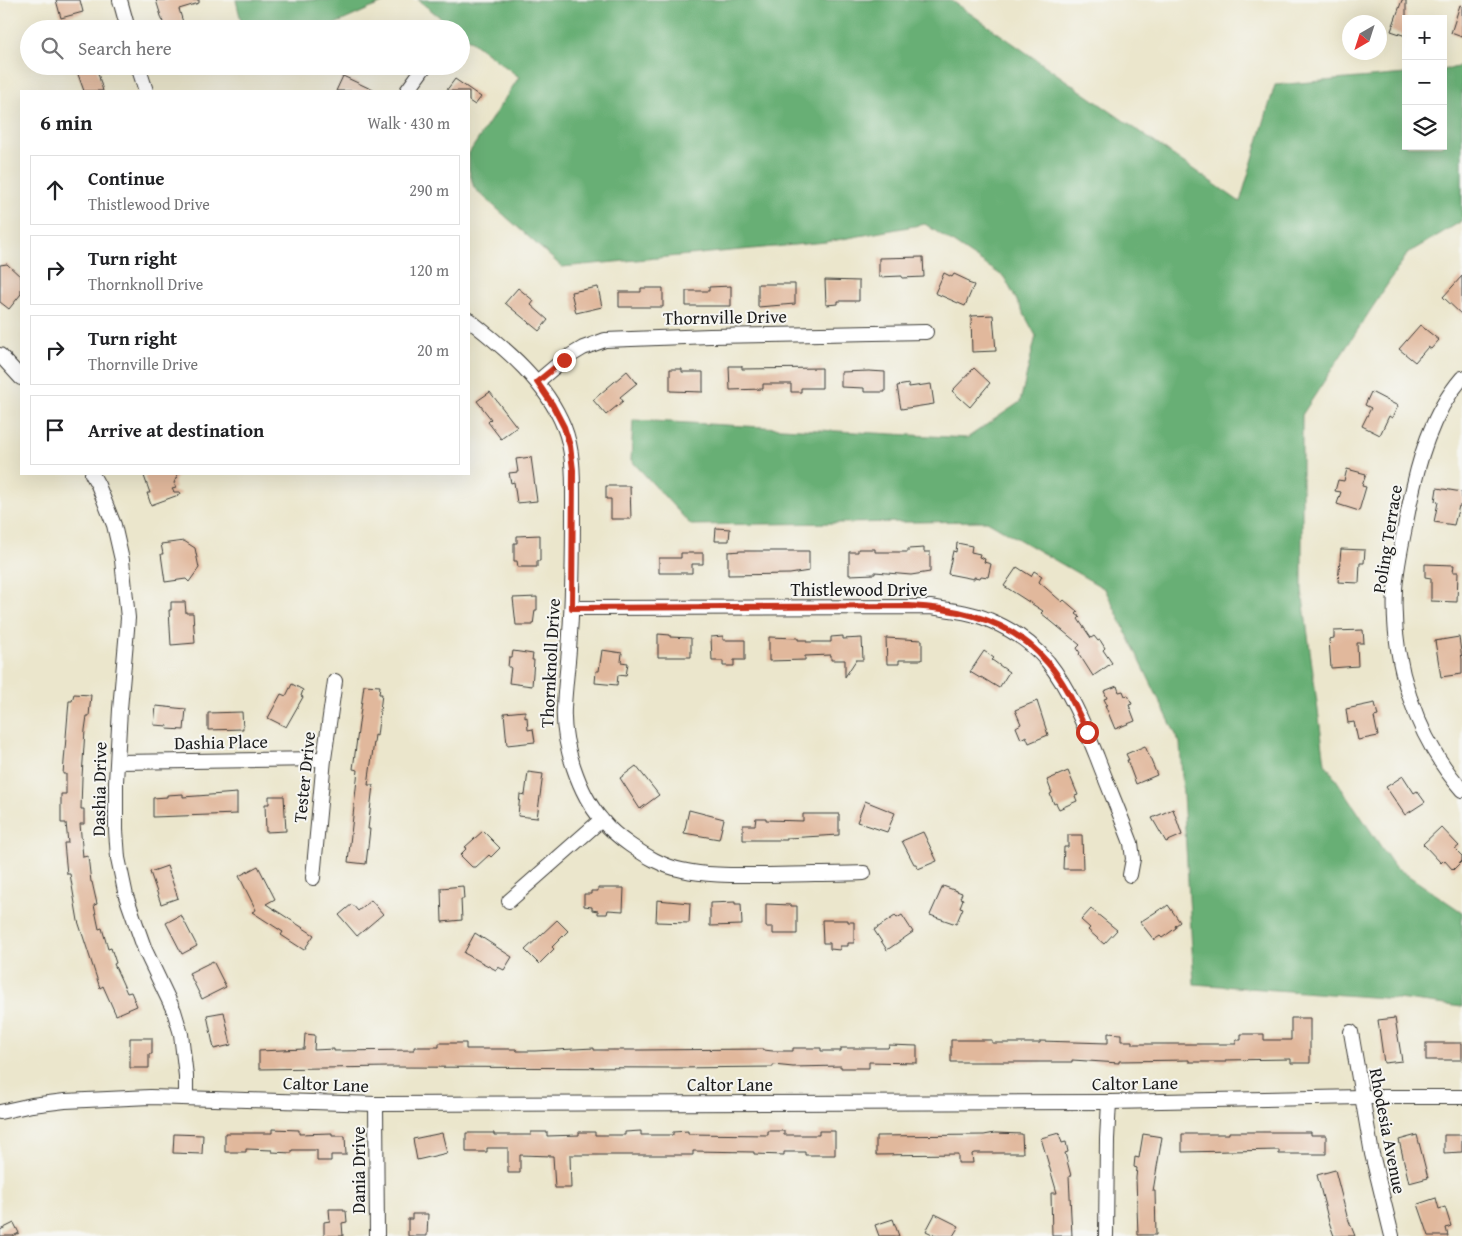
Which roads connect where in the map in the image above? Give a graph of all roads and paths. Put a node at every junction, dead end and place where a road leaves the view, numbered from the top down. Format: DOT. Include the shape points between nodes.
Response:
graph roads {
  1 [pos="120,0"];
  2 [pos="126,20"];
  3 [pos="141,75"];
  4 [pos="419,75"];
  5 [pos="146,90"];
  6 [pos="408,90"];
  7 [pos="470,321"];
  8 [pos="926,332"];
  9 [pos="0,355"];
  10 [pos="20,377"];
  11 [pos="1462,378"];
  12 [pos="537,382"];
  13 [pos="93,475"];
  14 [pos="572,608"];
  15 [pos="335,681"];
  16 [pos="324,759"];
  17 [pos="118,762"];
  18 [pos="1462,790"];
  19 [pos="601,820"];
  20 [pos="864,873"];
  21 [pos="1130,875"];
  22 [pos="313,878"];
  23 [pos="509,901"];
  24 [pos="1351,1032"];
  25 [pos="1362,1097"];
  26 [pos="186,1098"];
  27 [pos="1462,1098"];
  28 [pos="1109,1102"];
  29 [pos="376,1104"];
  30 [pos="0,1112"];
  31 [pos="376,1236"];
  32 [pos="1106,1236"];
  33 [pos="1392,1236"];
  1 -- 2 [label="street"];
  3 -- 5 [label="street"];
  4 -- 6 [label="street"];
  7 -- 12 [label="street, Thornknoll Drive"];
  8 -- 12 [label="street, Thornville Drive" via="605,340 583,348"];
  9 -- 10 [label="street"];
  11 -- 18 [label="street, Poling Terrace" via="1439,412 1418,469 1395,589 1400,661 1414,711 1434,751"];
  12 -- 14 [label="street, Thornknoll Drive" via="564,427 570,446 573,470"];
  13 -- 17 [label="street, Dashia Drive" via="114,525 122,560 128,618"];
  14 -- 19 [label="street, Thornknoll Drive" via="564,708 566,741 581,785"];
  14 -- 21 [label="street, Thistlewood Drive" via="930,607 966,612 989,620 1033,647 1048,662 1074,704 1131,843"];
  15 -- 16 [label="street, Tester Drive"];
  16 -- 17 [label="street, Dashia Place"];
  16 -- 22 [label="street, Tester Drive"];
  17 -- 26 [label="street, Dashia Drive" via="118,858 126,896 145,950 174,1011 181,1034"];
  19 -- 20 [label="street, Thornknoll Drive" via="620,838 650,858 682,870 738,875"];
  19 -- 23 [label="street"];
  24 -- 25 [label="street, Rhodesia Avenue"];
  25 -- 27 [label="street, Caltor Lane"];
  25 -- 28 [label="street, Caltor Lane"];
  25 -- 33 [label="street, Rhodesia Avenue"];
  26 -- 29 [label="street, Caltor Lane"];
  26 -- 30 [label="street, Caltor Lane" via="65,1101"];
  28 -- 29 [label="street, Caltor Lane"];
  28 -- 32 [label="street"];
  29 -- 31 [label="street, Dania Drive"];
}
